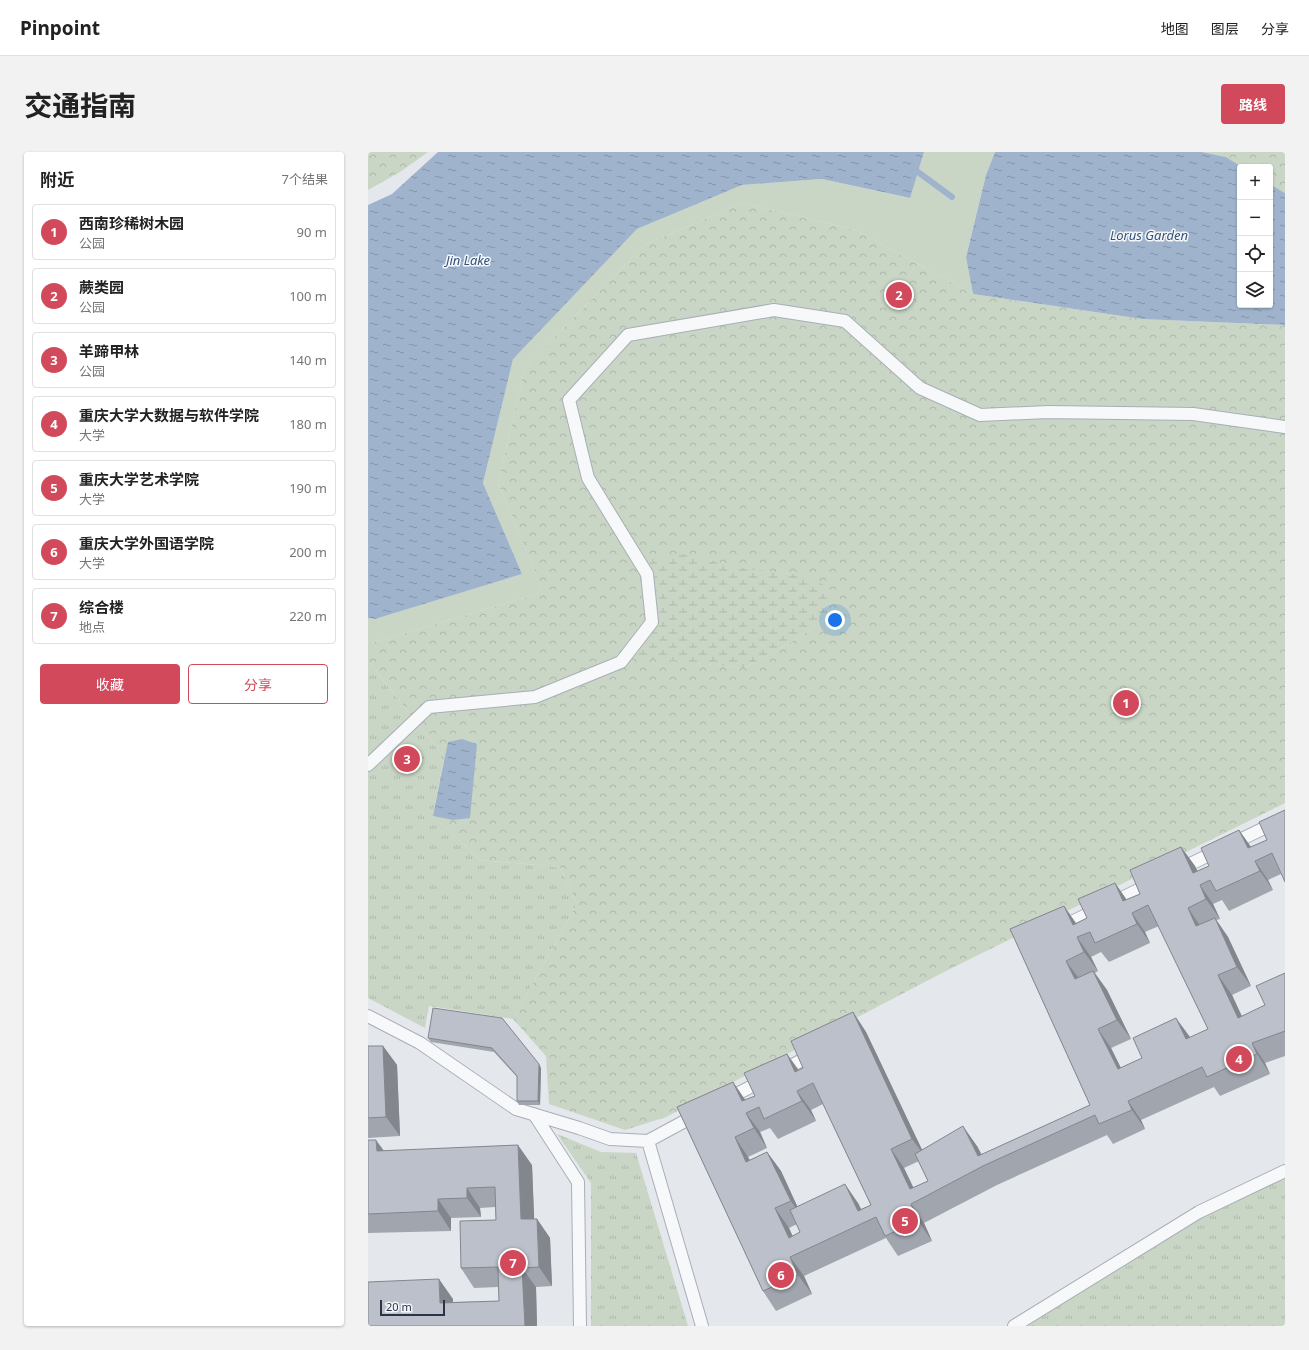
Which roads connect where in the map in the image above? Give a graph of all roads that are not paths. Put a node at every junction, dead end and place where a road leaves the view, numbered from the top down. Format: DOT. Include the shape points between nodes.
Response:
graph roads {
  1 [pos="1285,427"];
  2 [pos="368,765"];
  3 [pos="1285,818"];
  4 [pos="1050,932"];
  5 [pos="368,1016"];
  6 [pos="822,1050"];
  7 [pos="534,1114"];
  8 [pos="648,1141"];
  9 [pos="1285,1171"];
  10 [pos="580,1326"];
  11 [pos="702,1326"];
  12 [pos="1014,1326"];
  1 -- 2 [label="lane" via="1192,414 1048,412 980,415 920,388 845,321 774,310 628,335 569,400 588,478 647,574 652,622 621,662 535,697 429,707"];
  3 -- 4 [label="lane"];
  5 -- 7 [label="lane" via="420,1043 516,1109"];
  6 -- 8 [label="lane"];
  7 -- 8 [label="lane" via="610,1140"];
  7 -- 10 [label="lane" via="578,1182"];
  8 -- 11 [label="lane"];
  9 -- 12 [label="lane" via="1199,1212"];
}
